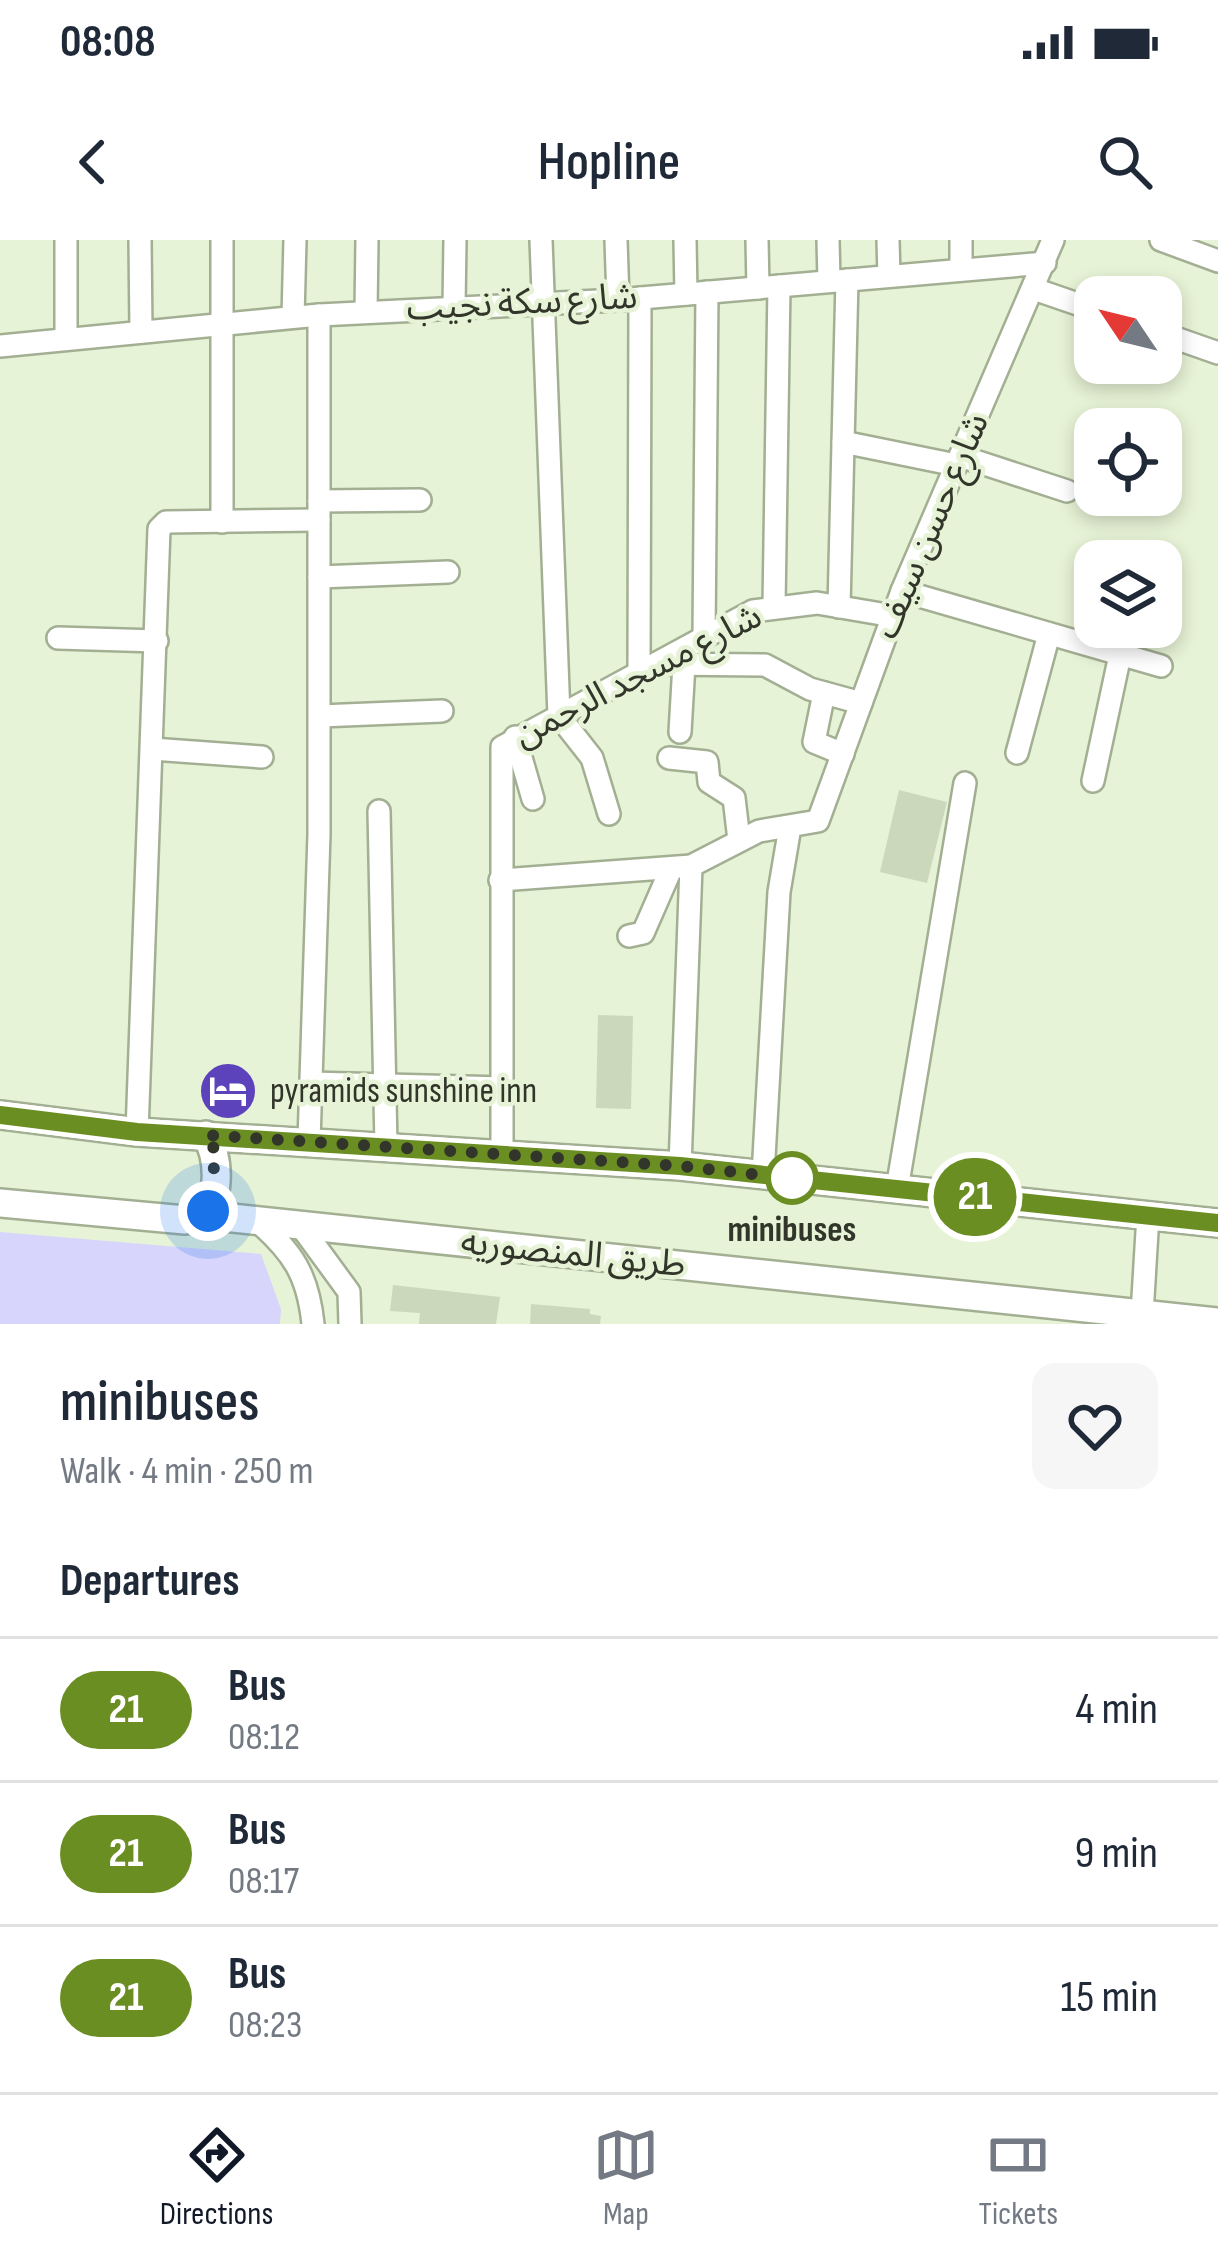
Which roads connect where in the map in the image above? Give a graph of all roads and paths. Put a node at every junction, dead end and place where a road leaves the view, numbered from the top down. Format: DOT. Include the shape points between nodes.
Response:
graph roads {
  1 [pos="66,240"];
  2 [pos="140,240"];
  3 [pos="222,240"];
  4 [pos="295,240"];
  5 [pos="368,240"];
  6 [pos="455,240"];
  7 [pos="542,240"];
  8 [pos="616,240"];
  9 [pos="686,240"];
  10 [pos="757,240"];
  11 [pos="828,240"];
  12 [pos="888,240"];
  13 [pos="961,240"];
  14 [pos="1054,240"];
  15 [pos="1161,240"];
  16 [pos="1218,261"];
  17 [pos="1045,263"];
  18 [pos="961,270"];
  19 [pos="889,276"];
  20 [pos="838,281"];
  21 [pos="768,287"];
  22 [pos="1034,289"];
  23 [pos="697,293"];
  24 [pos="629,299"];
  25 [pos="1074,303"];
  26 [pos="542,305"];
  27 [pos="454,307"];
  28 [pos="366,312"];
  29 [pos="320,315"];
  30 [pos="293,317"];
  31 [pos="223,324"];
  32 [pos="141,332"];
  33 [pos="66,339"];
  34 [pos="1182,340"];
  35 [pos="0,346"];
  36 [pos="1218,353"];
  37 [pos="843,442"];
  38 [pos="958,460"];
  39 [pos="1067,491"];
  40 [pos="419,500"];
  41 [pos="319,511"];
  42 [pos="222,522"];
  43 [pos="448,572"];
  44 [pos="320,577"];
  45 [pos="902,591"];
  46 [pos="774,606"];
  47 [pos="839,607"];
  48 [pos="893,616"];
  49 [pos="1049,634"];
  50 [pos="704,637"];
  51 [pos="58,638"];
  52 [pos="157,640"];
  53 [pos="1120,655"];
  54 [pos="684,664"];
  55 [pos="1161,666"];
  56 [pos="648,670"];
  57 [pos="824,693"];
  58 [pos="861,704"];
  59 [pos="442,711"];
  60 [pos="320,716"];
  61 [pos="559,716"];
  62 [pos="680,732"];
  63 [pos="515,737"];
  64 [pos="152,749"];
  65 [pos="1018,753"];
  66 [pos="843,754"];
  67 [pos="262,757"];
  68 [pos="669,758"];
  69 [pos="1093,781"];
  70 [pos="965,783"];
  71 [pos="533,799"];
  72 [pos="379,811"];
  73 [pos="609,814"];
  74 [pos="790,827"];
  75 [pos="739,839"];
  76 [pos="681,867"];
  77 [pos="500,880"];
  78 [pos="628,936"];
  79 [pos="311,1083"];
  80 [pos="386,1085"];
  81 [pos="504,1088"];
  82 [pos="0,1115"];
  83 [pos="137,1132"];
  84 [pos="206,1135"];
  85 [pos="309,1141"];
  86 [pos="386,1146"];
  87 [pos="502,1154"];
  88 [pos="680,1166"];
  89 [pos="763,1175"];
  90 [pos="896,1189"];
  91 [pos="0,1203"];
  92 [pos="204,1215"];
  93 [pos="1148,1215"];
  94 [pos="256,1220"];
  95 [pos="1218,1223"];
  96 [pos="300,1225"];
  97 [pos="1140,1318"];
  98 [pos="1218,1322"];
  99 [pos="313,1324"];
  100 [pos="350,1324"];
  1 -- 33 [label="street"];
  2 -- 32 [label="street"];
  3 -- 31 [label="street"];
  4 -- 30 [label="street"];
  5 -- 28 [label="street"];
  6 -- 27 [label="street"];
  7 -- 26 [label="street"];
  8 -- 24 [label="street"];
  9 -- 23 [label="street"];
  10 -- 21 [label="street"];
  11 -- 20 [label="street"];
  12 -- 19 [label="street"];
  13 -- 18 [label="street"];
  14 -- 17 [label="street, شارع حسن سيف"];
  15 -- 16 [label="street"];
  17 -- 18 [label="street, شارع سكة نجيب"];
  17 -- 22 [label="street, شارع حسن سيف"];
  18 -- 19 [label="street, شارع سكة نجيب"];
  19 -- 20 [label="street, شارع سكة نجيب"];
  20 -- 21 [label="street, شارع سكة نجيب"];
  20 -- 37 [label="street"];
  21 -- 23 [label="street, شارع سكة نجيب"];
  21 -- 46 [label="street"];
  22 -- 25 [label="street"];
  22 -- 38 [label="street, شارع حسن سيف"];
  23 -- 24 [label="street, شارع سكة نجيب"];
  23 -- 50 [label="street"];
  24 -- 26 [label="street, شارع سكة نجيب"];
  24 -- 56 [label="street"];
  26 -- 27 [label="street, شارع سكة نجيب"];
  26 -- 61 [label="street"];
  27 -- 28 [label="street, شارع سكة نجيب"];
  28 -- 29 [label="street, شارع سكة نجيب"];
  29 -- 30 [label="street, شارع سكة نجيب"];
  29 -- 41 [label="street"];
  30 -- 31 [label="street, شارع سكة نجيب"];
  31 -- 32 [label="street, شارع سكة نجيب"];
  31 -- 42 [label="street"];
  32 -- 33 [label="street, شارع سكة نجيب"];
  33 -- 35 [label="street, شارع سكة نجيب"];
  34 -- 36 [label="street"];
  37 -- 38 [label="street"];
  37 -- 47 [label="street"];
  38 -- 39 [label="street"];
  38 -- 45 [label="street, شارع حسن سيف"];
  40 -- 41 [label="street"];
  41 -- 42 [label="street"];
  41 -- 44 [label="street"];
  42 -- 52 [label="street" via="166,522 159,529"];
  43 -- 44 [label="street"];
  44 -- 60 [label="street"];
  45 -- 48 [label="street, شارع حسن سيف"];
  45 -- 49 [label="street"];
  46 -- 47 [label="street, شارع مسجد الرحمن"];
  46 -- 50 [label="street, شارع مسجد الرحمن"];
  47 -- 48 [label="street, شارع مسجد الرحمن"];
  48 -- 58 [label="street, شارع حسن سيف"];
  49 -- 53 [label="street"];
  49 -- 65 [label="street"];
  50 -- 56 [label="street, شارع مسجد الرحمن"];
  51 -- 52 [label="street"];
  52 -- 64 [label="street"];
  53 -- 55 [label="street"];
  53 -- 69 [label="street"];
  54 -- 56 [label="street"];
  54 -- 57 [label="street" via="765,665"];
  54 -- 62 [label="street"];
  56 -- 61 [label="street, شارع مسجد الرحمن"];
  57 -- 58 [label="street"];
  57 -- 66 [label="street" via="814,742"];
  58 -- 66 [label="street, شارع حسن سيف"];
  59 -- 60 [label="street"];
  60 -- 79 [label="street"];
  61 -- 63 [label="street, شارع مسجد الرحمن"];
  61 -- 73 [label="street" via="592,758"];
  63 -- 71 [label="street"];
  63 -- 77 [label="street, شارع مسجد الرحمن" via="499,757"];
  64 -- 67 [label="street"];
  64 -- 83 [label="street"];
  66 -- 74 [label="street, شارع حسن سيف" via="821,816"];
  68 -- 75 [label="street" via="707,762 710,784 734,798"];
  70 -- 90 [label="street"];
  72 -- 80 [label="street"];
  74 -- 75 [label="street"];
  74 -- 89 [label="street"];
  75 -- 76 [label="street"];
  76 -- 77 [label="street"];
  76 -- 78 [label="street" via="643,933"];
  76 -- 88 [label="street"];
  77 -- 81 [label="street, شارع مسجد الرحمن"];
  79 -- 80 [label="street"];
  79 -- 85 [label="street"];
  80 -- 81 [label="street"];
  80 -- 86 [label="street"];
  81 -- 87 [label="street, شارع مسجد الرحمن"];
  82 -- 83 [label="main road"];
  83 -- 84 [label="main road"];
  84 -- 85 [label="main road"];
  84 -- 92 [label="main road" via="216,1152 213,1201"];
  85 -- 86 [label="main road"];
  86 -- 87 [label="main road"];
  87 -- 88 [label="main road"];
  88 -- 89 [label="main road"];
  89 -- 90 [label="main road"];
  90 -- 93 [label="main road"];
  91 -- 92 [label="main road, طريق المنصوريه" via="184,1220"];
  92 -- 94 [label="main road, طريق المنصوريه"];
  93 -- 95 [label="main road"];
  93 -- 97 [label="street"];
  94 -- 96 [label="main road, طريق المنصوريه"];
  94 -- 99 [label="street" via="304,1272"];
  96 -- 97 [label="main road, طريق المنصوريه"];
  96 -- 100 [label="street" via="349,1292"];
  97 -- 98 [label="main road, طريق المنصوريه"];
}
